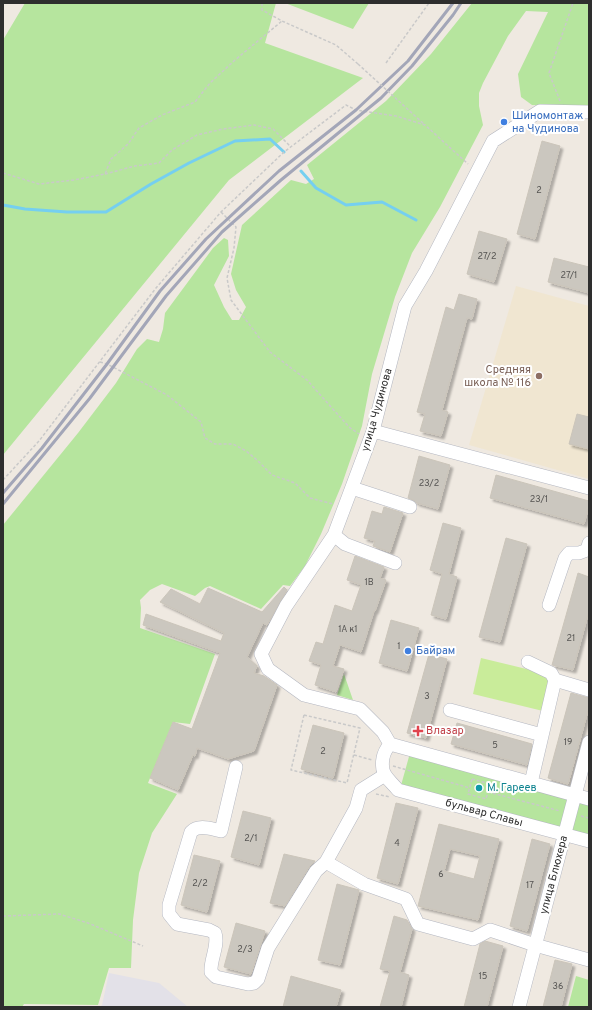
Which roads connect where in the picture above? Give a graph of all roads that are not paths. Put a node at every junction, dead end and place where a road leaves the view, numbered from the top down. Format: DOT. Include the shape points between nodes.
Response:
graph roads {
  1 [pos="589,112"];
  2 [pos="371,436"];
  3 [pos="352,488"];
  4 [pos="589,488"];
  5 [pos="410,507"];
  6 [pos="334,535"];
  7 [pos="589,543"];
  8 [pos="395,563"];
  9 [pos="549,605"];
  10 [pos="528,662"];
  11 [pos="555,680"];
  12 [pos="589,690"];
  13 [pos="450,710"];
  14 [pos="542,735"];
  15 [pos="589,742"];
  16 [pos="390,744"];
  17 [pos="236,767"];
  18 [pos="384,769"];
  19 [pos="531,783"];
  20 [pos="575,795"];
  21 [pos="589,799"];
  22 [pos="565,835"];
  23 [pos="589,841"];
  24 [pos="326,862"];
  25 [pos="535,945"];
  26 [pos="589,960"];
  27 [pos="519,1007"];
  1 -- 2 [label="street, улица Чудинова" via="540,111 493,141 426,271 405,306"];
  2 -- 3 [label="street, улица Чудинова"];
  2 -- 4 [label="street"];
  3 -- 5 [label="street"];
  3 -- 6 [label="street, улица Чудинова"];
  6 -- 8 [label="street" via="345,544"];
  6 -- 16 [label="street, улица Чудинова" via="286,606 261,654 268,669 304,695 360,709 384,732"];
  7 -- 9 [label="street" via="587,550 569,553 565,558"];
  10 -- 11 [label="street" via="551,673"];
  11 -- 12 [label="street"];
  11 -- 14 [label="street"];
  13 -- 14 [label="street"];
  14 -- 19 [label="street"];
  15 -- 20 [label="street, улица Блюхера"];
  16 -- 18 [label="street" via="385,750"];
  16 -- 19 [label="street"];
  17 -- 24 [label="street" via="221,832 200,827 191,832 169,905 169,914 177,924 215,933 217,940 211,972 216,977 254,983 258,979 268,948 316,871"];
  18 -- 22 [label="street, бульвар Славы" via="398,790"];
  18 -- 24 [label="street" via="361,790 356,808"];
  19 -- 20 [label="street"];
  20 -- 21 [label="street"];
  20 -- 22 [label="street, улица Блюхера"];
  22 -- 23 [label="street, бульвар Славы"];
  22 -- 25 [label="street, улица Блюхера"];
  24 -- 25 [label="street" via="364,884 406,899 418,924 473,939 490,930"];
  25 -- 26 [label="street"];
  25 -- 27 [label="street, улица Блюхера"];
}
